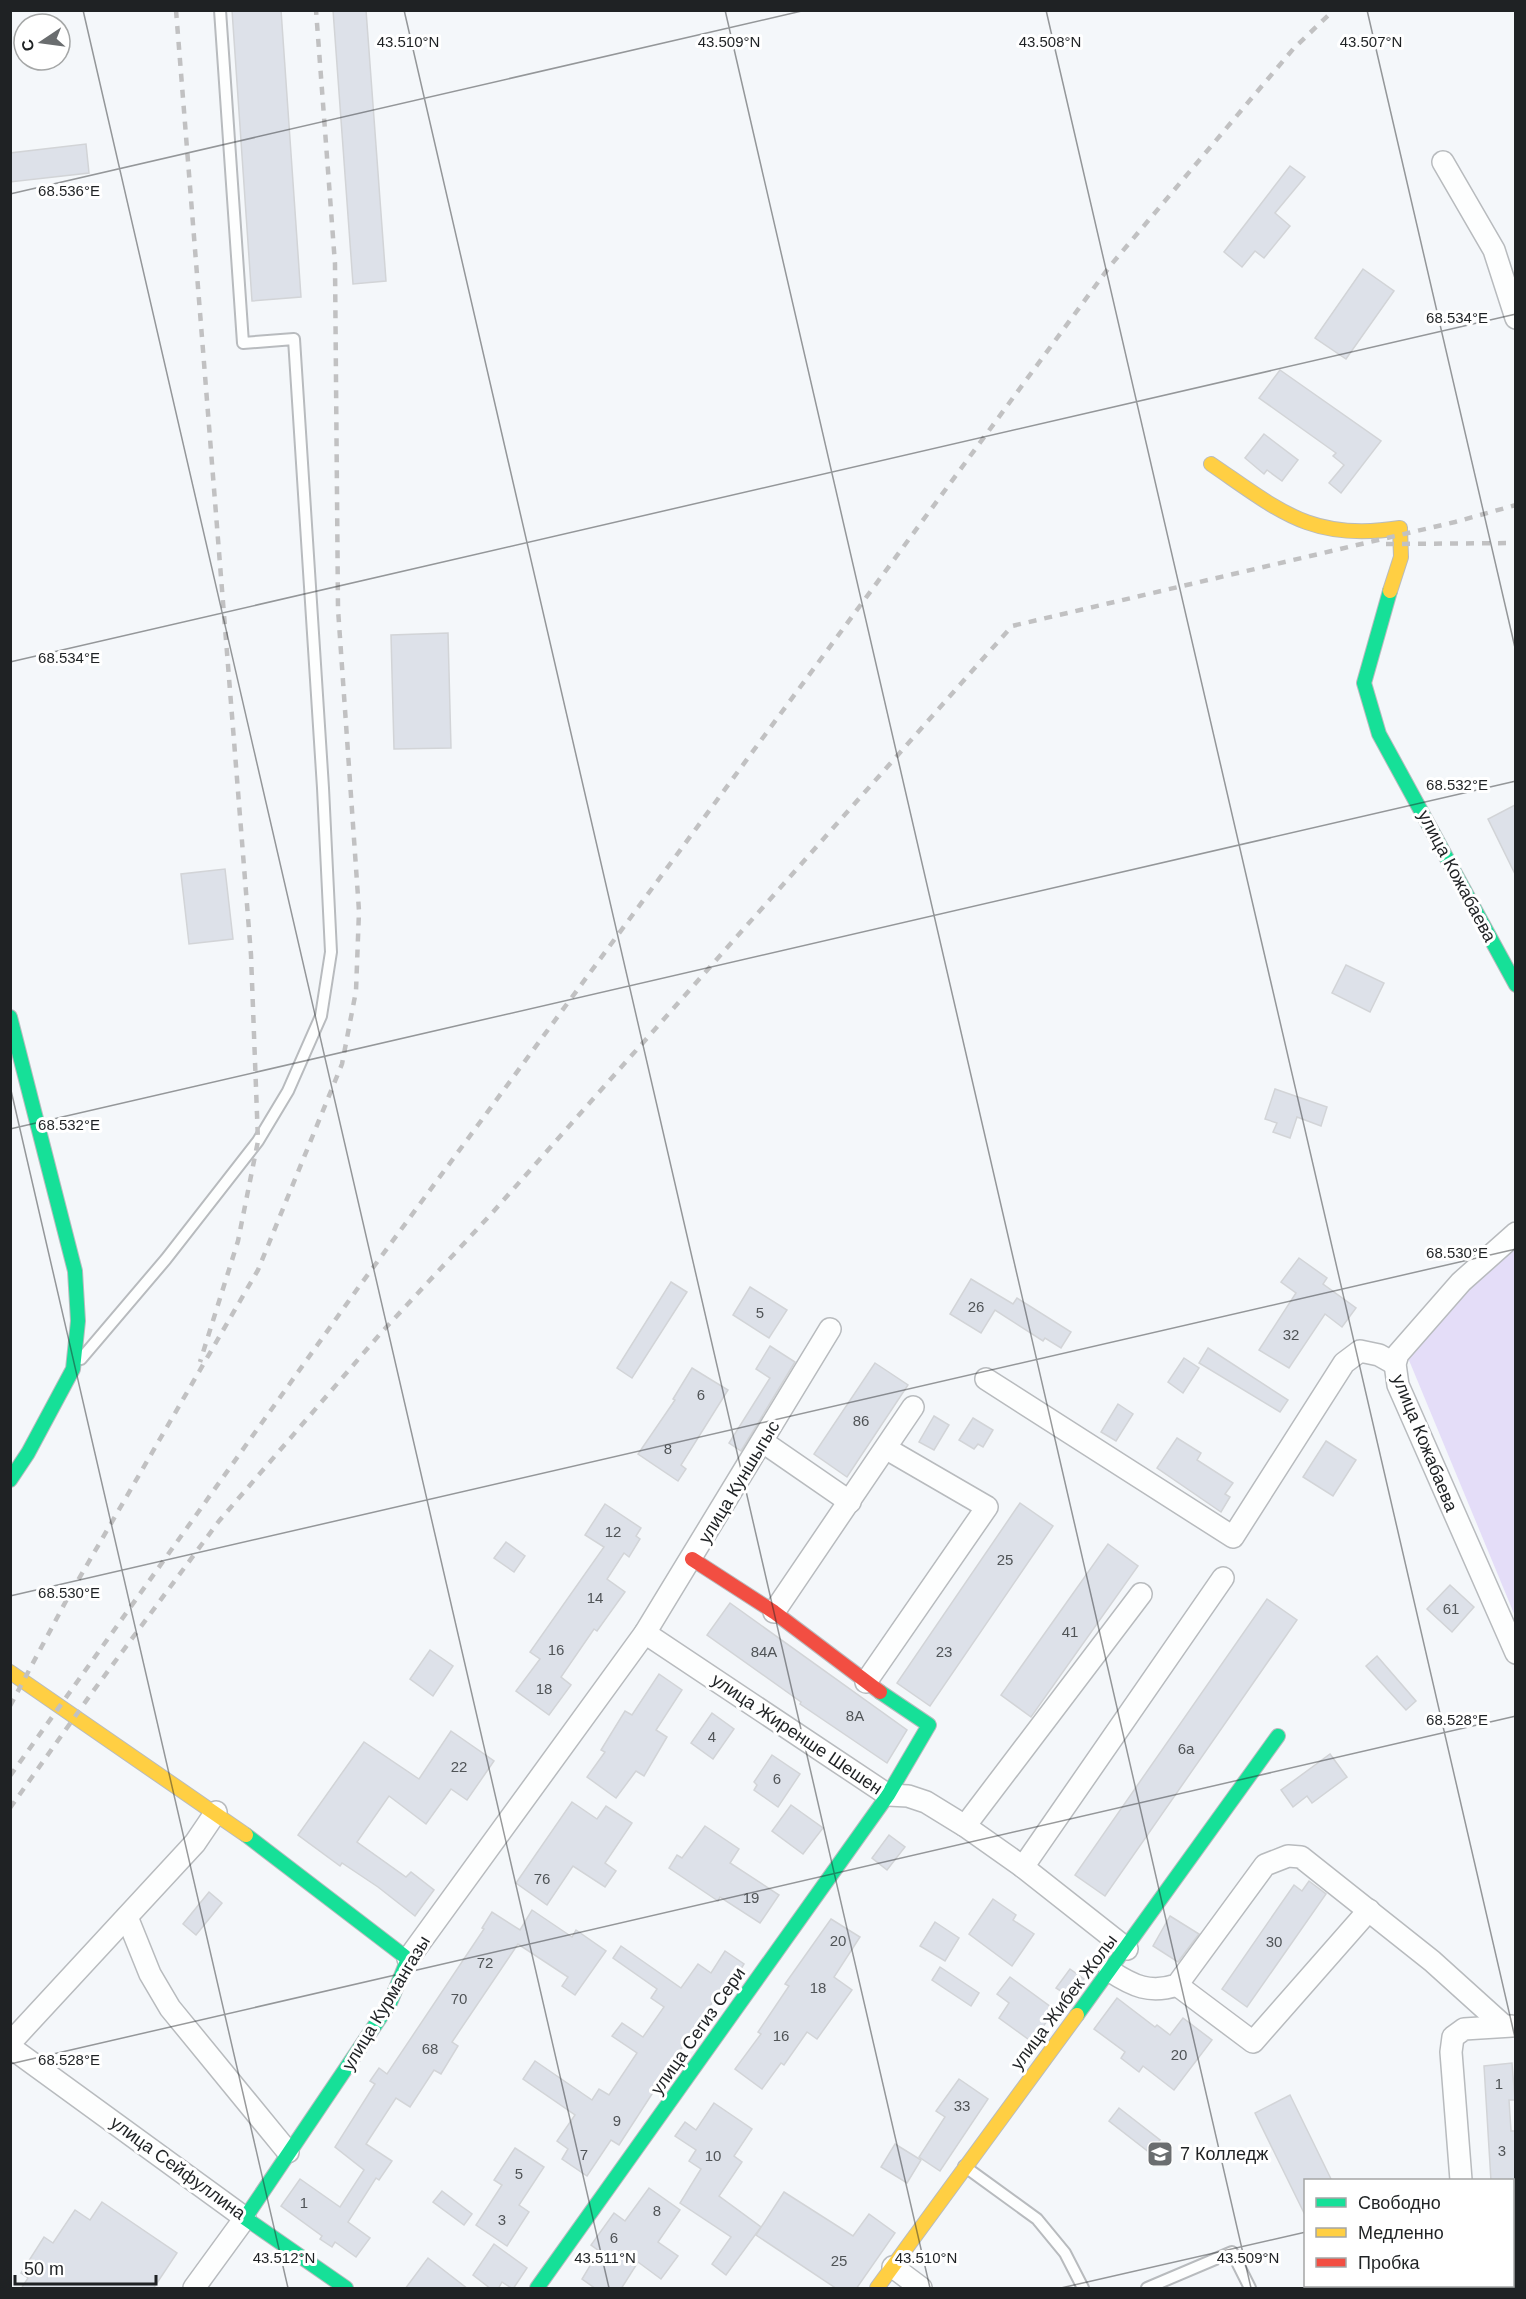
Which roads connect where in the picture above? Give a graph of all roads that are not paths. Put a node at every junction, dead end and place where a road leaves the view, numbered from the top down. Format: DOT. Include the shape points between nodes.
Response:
graph roads {
  1 [pos="220,10"];
  2 [pos="1443,162"];
  3 [pos="1515,318"];
  4 [pos="1211,464"];
  5 [pos="1515,985"];
  6 [pos="10,1017"];
  7 [pos="1515,1233"];
  8 [pos="830,1329"];
  9 [pos="1395,1364"];
  10 [pos="72,1369"];
  11 [pos="986,1379"];
  12 [pos="913,1407"];
  13 [pos="763,1442"];
  14 [pos="887,1449"];
  15 [pos="10,1480"];
  16 [pos="850,1502"];
  17 [pos="692,1559"];
  18 [pos="1223,1578"];
  19 [pos="1141,1594"];
  20 [pos="774,1612"];
  21 [pos="645,1633"];
  22 [pos="1515,1653"];
  23 [pos="10,1672"];
  24 [pos="866,1682"];
  25 [pos="1278,1736"];
  26 [pos="888,1795"];
  27 [pos="216,1812"];
  28 [pos="965,1826"];
  29 [pos="1023,1867"];
  30 [pos="1369,1910"];
  31 [pos="127,1917"];
  32 [pos="1127,1949"];
  33 [pos="408,1959"];
  34 [pos="1110,1971"];
  35 [pos="1177,1985"];
  36 [pos="1510,2026"];
  37 [pos="10,2045"];
  38 [pos="288,2152"];
  39 [pos="964,2166"];
  40 [pos="1461,2179"];
  41 [pos="245,2218"];
  42 [pos="893,2267"];
  43 [pos="194,2289"];
  44 [pos="346,2289"];
  45 [pos="537,2289"];
  46 [pos="877,2289"];
  47 [pos="921,2289"];
  48 [pos="1083,2289"];
  49 [pos="1147,2289"];
  50 [pos="1250,2289"];
  1 -- 10 [label="lane" via="243,343 294,339 331,952 321,1016 305,1058 258,1141 166,1259"];
  2 -- 3 [label="street" via="1494,250"];
  4 -- 5 [label="street, улица Кожабаева" via="1305,524 1341,534 1400,528 1401,557 1364,683 1369,707 1379,734"];
  6 -- 10 [label="street" via="75,1271 78,1321"];
  7 -- 9 [label="street, улица Кожабаева" via="1410,1338"];
  8 -- 13 [label="street, улица Куншыгыс"];
  9 -- 11 [label="street" via="1360,1351 1350,1356 1233,1537"];
  9 -- 22 [label="street, улица Кожабаева" via="1398,1385"];
  10 -- 15 [label="street"];
  12 -- 14 [label="street"];
  13 -- 16 [label="street"];
  13 -- 17 [label="street, улица Куншыгыс"];
  14 -- 16 [label="street"];
  14 -- 24 [label="street" via="987,1507"];
  16 -- 20 [label="street"];
  17 -- 20 [label="street"];
  17 -- 21 [label="street, улица Куншыгыс"];
  18 -- 29 [label="street"];
  19 -- 28 [label="street"];
  20 -- 24 [label="street"];
  21 -- 26 [label="street, улица Жиренше Шешен"];
  21 -- 33 [label="street, улица Курмангазы"];
  23 -- 27 [label="street"];
  24 -- 26 [label="street, улица Сегиз Сери" via="929,1725"];
  25 -- 32 [label="street, улица Жибек Жолы"];
  26 -- 28 [label="street, улица Жиренше Шешен" via="926,1802"];
  26 -- 45 [label="street, улица Сегиз Сери"];
  27 -- 31 [label="street" via="195,1843"];
  27 -- 33 [label="street"];
  28 -- 29 [label="street, улица Жиренше Шешен"];
  29 -- 32 [label="street, улица Жиренше Шешен"];
  30 -- 35 [label="street" via="1253,2042"];
  30 -- 35 [label="street" via="1301,1857 1278,1858 1265,1865"];
  30 -- 36 [label="street"];
  31 -- 37 [label="street"];
  31 -- 38 [label="street" via="150,1974 170,2008"];
  32 -- 34 [label="street, улица Жибек Жолы"];
  33 -- 38 [label="street, улица Курмангазы" via="390,2003"];
  34 -- 35 [label="street" via="1132,1986 1165,1989"];
  34 -- 39 [label="street, улица Жибек Жолы"];
  36 -- 40 [label="street" via="1464,2028 1453,2037"];
  37 -- 41 [label="street, улица Сейфуллина"];
  38 -- 41 [label="street, улица Курмангазы"];
  39 -- 42 [label="street, улица Жибек Жолы"];
  39 -- 48 [label="lane" via="1037,2219 1065,2253"];
  41 -- 43 [label="street, улица Курмангазы"];
  41 -- 44 [label="street, улица Сейфуллина"];
  42 -- 46 [label="street, улица Жибек Жолы"];
  42 -- 47 [label="street"];
  49 -- 50 [label="lane" via="1232,2252"];
}
